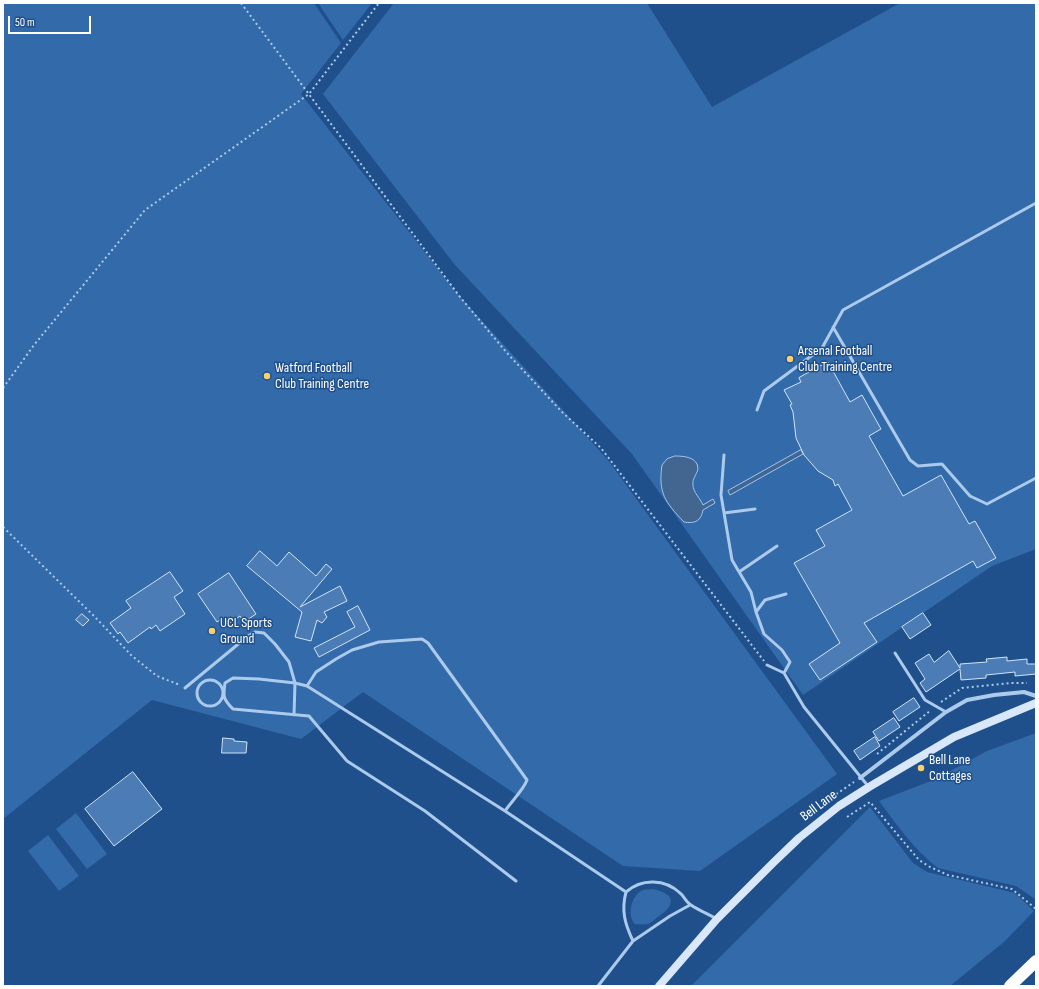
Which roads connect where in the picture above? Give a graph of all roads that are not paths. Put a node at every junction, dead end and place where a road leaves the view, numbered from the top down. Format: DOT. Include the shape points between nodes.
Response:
graph roads {
  1 [pos="1036,203"];
  2 [pos="833,327"];
  3 [pos="757,410"];
  4 [pos="724,455"];
  5 [pos="1036,478"];
  6 [pos="755,509"];
  7 [pos="724,513"];
  8 [pos="776,546"];
  9 [pos="739,572"];
  10 [pos="786,594"];
  11 [pos="756,612"];
  12 [pos="895,653"];
  13 [pos="767,665"];
  14 [pos="784,673"];
  15 [pos="295,683"];
  16 [pos="307,686"];
  17 [pos="185,688"];
  18 [pos="223,694"];
  19 [pos="1036,696"];
  20 [pos="1036,703"];
  21 [pos="946,712"];
  22 [pos="294,715"];
  23 [pos="860,778"];
  24 [pos="869,787"];
  25 [pos="505,811"];
  26 [pos="516,881"];
  27 [pos="626,892"];
  28 [pos="690,905"];
  29 [pos="717,919"];
  30 [pos="633,941"];
  31 [pos="1036,961"];
  32 [pos="598,986"];
  33 [pos="659,986"];
  34 [pos="1010,986"];
  1 -- 2 [label="lane" via="843,310"];
  2 -- 3 [label="lane" via="822,348 764,391"];
  2 -- 5 [label="lane" via="910,460 918,466 942,464 970,496 987,504"];
  4 -- 7 [label="lane" via="721,495"];
  6 -- 7 [label="lane"];
  7 -- 9 [label="lane" via="732,560"];
  8 -- 9 [label="lane"];
  9 -- 11 [label="lane" via="751,592"];
  10 -- 11 [label="lane" via="765,600"];
  11 -- 14 [label="lane" via="764,634 782,650 790,662"];
  12 -- 21 [label="lane" via="925,700"];
  13 -- 14 [label="lane"];
  14 -- 23 [label="lane" via="804,707"];
  15 -- 16 [label="lane"];
  15 -- 17 [label="lane" via="289,662 264,633 256,632"];
  15 -- 18 [label="lane" via="233,678 225,683"];
  15 -- 22 [label="lane"];
  16 -- 25 [label="lane"];
  16 -- 25 [label="lane" via="316,672 352,650 374,643 422,639 428,643 527,780"];
  18 -- 18 [label="lane" via="220,702 208,706 198,699 198,690 206,681 214,681 221,686"];
  18 -- 22 [label="lane" via="233,709"];
  19 -- 21 [label="street" via="1024,692 994,695 967,700"];
  20 -- 24 [label="main road, Bell Lane" via="954,736"];
  21 -- 23 [label="street"];
  22 -- 26 [label="lane" via="309,716 347,761 426,811"];
  23 -- 24 [label="lane"];
  24 -- 29 [label="main road, Bell Lane" via="839,806 799,838"];
  25 -- 27 [label="lane"];
  27 -- 28 [label="lane" via="632,886 650,881 660,882 680,893"];
  27 -- 30 [label="lane" via="623,904 626,925"];
  28 -- 29 [label="lane"];
  28 -- 30 [label="lane"];
  29 -- 33 [label="main road, Bell Lane"];
  30 -- 32 [label="lane"];
  31 -- 34 [label="highway"];
}
